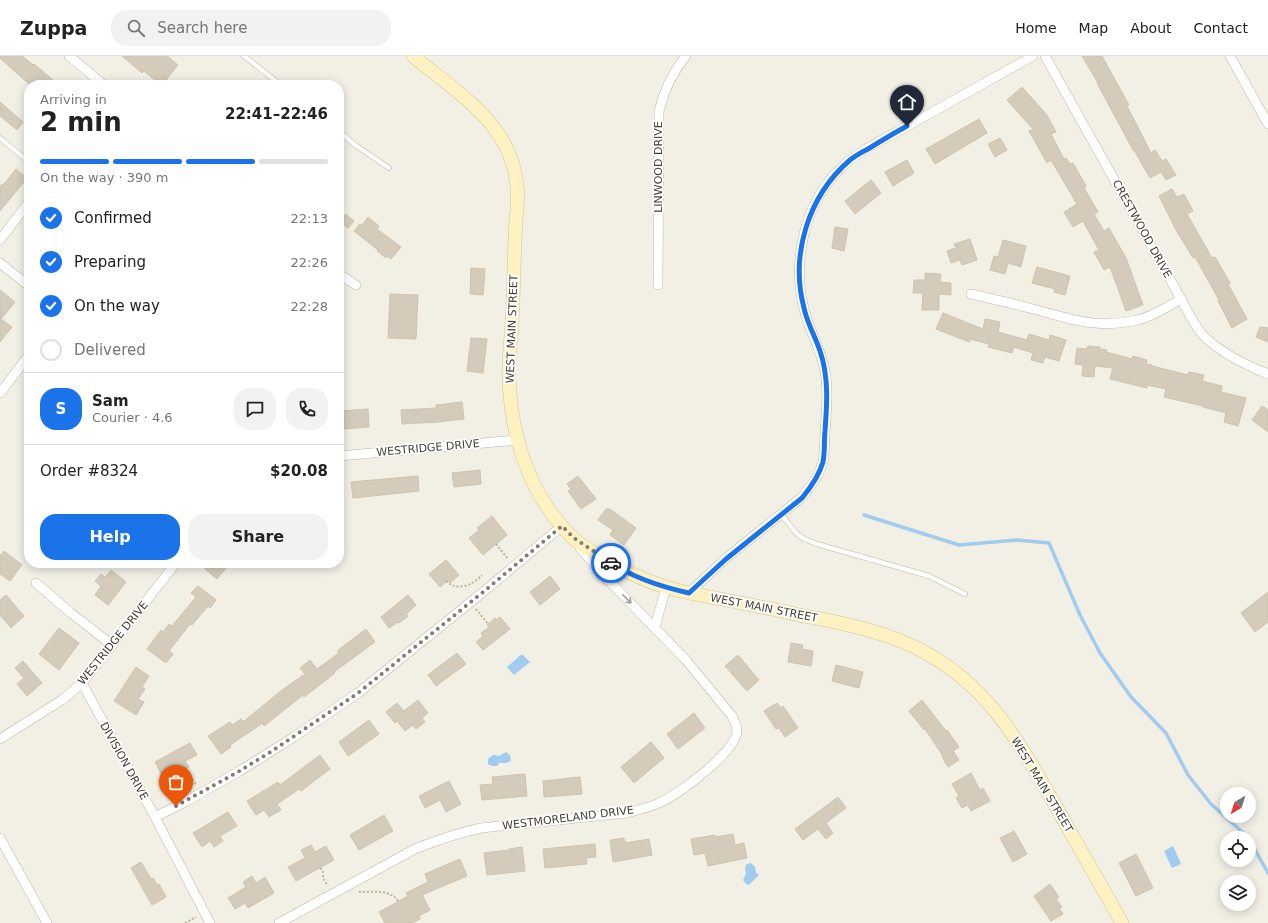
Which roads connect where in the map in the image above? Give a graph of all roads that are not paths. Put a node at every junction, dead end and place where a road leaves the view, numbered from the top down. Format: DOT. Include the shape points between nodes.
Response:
graph roads {
  1 [pos="69,56"];
  2 [pos="244,56"];
  3 [pos="413,56"];
  4 [pos="686,56"];
  5 [pos="1033,56"];
  6 [pos="1045,56"];
  7 [pos="1230,56"];
  8 [pos="98,80"];
  9 [pos="275,80"];
  10 [pos="1268,124"];
  11 [pos="344,135"];
  12 [pos="0,138"];
  13 [pos="24,158"];
  14 [pos="389,168"];
  15 [pos="24,209"];
  16 [pos="0,240"];
  17 [pos="0,263"];
  18 [pos="344,277"];
  19 [pos="24,282"];
  20 [pos="658,284"];
  21 [pos="356,285"];
  22 [pos="971,294"];
  23 [pos="1181,299"];
  24 [pos="24,362"];
  25 [pos="1268,374"];
  26 [pos="0,393"];
  27 [pos="517,440"];
  28 [pos="344,456"];
  29 [pos="781,514"];
  30 [pos="562,526"];
  31 [pos="574,538"];
  32 [pos="172,568"];
  33 [pos="36,583"];
  34 [pos="666,587"];
  35 [pos="689,593"];
  36 [pos="965,594"];
  37 [pos="655,627"];
  38 [pos="112,645"];
  39 [pos="82,683"];
  40 [pos="0,739"];
  41 [pos="155,817"];
  42 [pos="0,838"];
  43 [pos="47,923"];
  44 [pos="210,923"];
  45 [pos="279,923"];
  46 [pos="1122,923"];
  1 -- 8 [label="street"];
  2 -- 9 [label="lane"];
  3 -- 27 [label="main road, WEST MAIN STREET" via="481,112 504,142 516,173 518,206 509,380"];
  4 -- 20 [label="street, LINWOOD DRIVE" via="670,78 659,111"];
  5 -- 29 [label="street" via="851,159 837,172 814,205 801,247 799,273 804,308 825,372 827,404 823,461 811,487 802,498"];
  6 -- 23 [label="street, CRESTWOOD DRIVE"];
  7 -- 10 [label="street"];
  11 -- 14 [label="lane"];
  12 -- 13 [label="lane"];
  15 -- 16 [label="street"];
  17 -- 19 [label="street"];
  18 -- 21 [label="street"];
  22 -- 23 [label="street" via="1098,325 1137,320 1159,312"];
  23 -- 25 [label="street, CRESTWOOD DRIVE" via="1201,333 1218,348 1235,360"];
  24 -- 26 [label="street"];
  27 -- 28 [label="street, WESTRIDGE DRIVE"];
  27 -- 30 [label="main road, WEST MAIN STREET" via="534,485"];
  29 -- 35 [label="street"];
  29 -- 36 [label="lane" via="796,533 817,544 929,576"];
  30 -- 31 [label="main road, WEST MAIN STREET"];
  30 -- 41 [label="street" via="358,693 238,772"];
  31 -- 34 [label="main road, WEST MAIN STREET" via="615,566"];
  31 -- 37 [label="street, WESTMORELAND DRIVE, one-way" via="608,580"];
  32 -- 38 [label="street, WESTRIDGE DRIVE"];
  33 -- 38 [label="street"];
  34 -- 35 [label="main road, WEST MAIN STREET"];
  34 -- 37 [label="street"];
  35 -- 46 [label="main road, WEST MAIN STREET" via="870,630 918,649 959,674 990,704 1009,729"];
  37 -- 45 [label="street, WESTMORELAND DRIVE" via="720,701 737,730 728,748 694,781 677,794 645,809 481,828 436,840"];
  38 -- 39 [label="street, WESTRIDGE DRIVE"];
  39 -- 40 [label="street, WESTRIDGE DRIVE" via="62,700"];
  39 -- 41 [label="street, DIVISION DRIVE"];
  41 -- 44 [label="street, DIVISION DRIVE"];
  42 -- 43 [label="street"];
}
